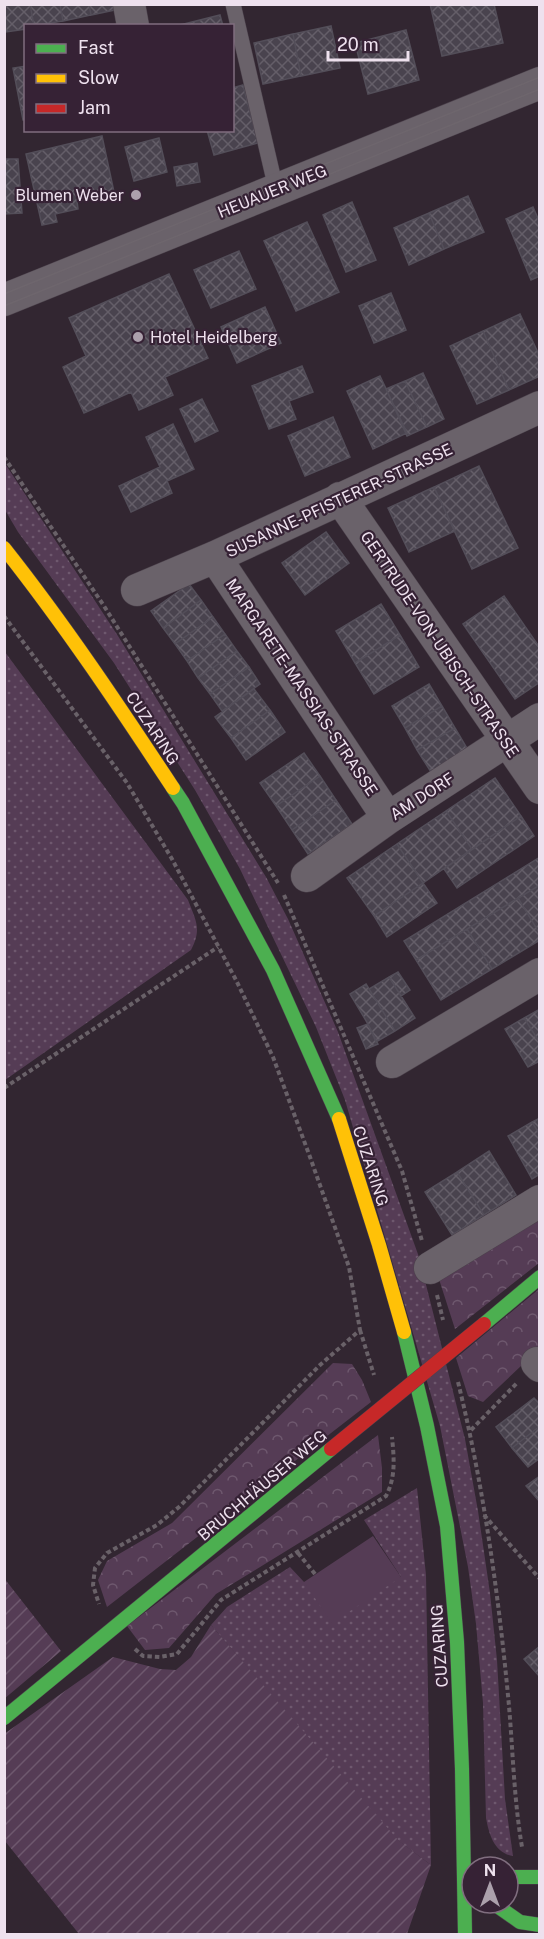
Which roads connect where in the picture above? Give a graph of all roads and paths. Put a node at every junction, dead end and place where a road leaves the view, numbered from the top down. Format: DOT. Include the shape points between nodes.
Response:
graph roads {
  1 [pos="129,4"];
  2 [pos="233,4"];
  3 [pos="133,24"];
  4 [pos="540,83"];
  5 [pos="276,189"];
  6 [pos="4,300"];
  7 [pos="540,407"];
  8 [pos="340,498"];
  9 [pos="4,548"];
  10 [pos="215,557"];
  11 [pos="137,590"];
  12 [pos="4,616"];
  13 [pos="540,719"];
  14 [pos="506,742"];
  15 [pos="540,788"];
  16 [pos="388,818"];
  17 [pos="307,876"];
  18 [pos="218,947"];
  19 [pos="540,974"];
  20 [pos="392,1062"];
  21 [pos="4,1088"];
  22 [pos="540,1201"];
  23 [pos="430,1268"];
  24 [pos="540,1278"];
  25 [pos="538,1365"];
  26 [pos="470,1431"];
  27 [pos="484,1515"];
  28 [pos="157,1525"];
  29 [pos="298,1553"];
  30 [pos="315,1574"];
  31 [pos="540,1579"];
  32 [pos="4,1718"];
  33 [pos="468,1855"];
  34 [pos="520,1877"];
  35 [pos="540,1877"];
  36 [pos="466,1915"];
  37 [pos="508,1915"];
  38 [pos="540,1925"];
  39 [pos="465,1935"];
  1 -- 3 [label="street"];
  2 -- 5 [label="lane"];
  4 -- 5 [label="street, HEUAUER WEG"];
  5 -- 6 [label="street, HEUAUER WEG"];
  7 -- 8 [label="street, SUSANNE-PFISTERER-STRASSE"];
  8 -- 10 [label="street, SUSANNE-PFISTERER-STRASSE"];
  8 -- 14 [label="street, GERTRUDE-VON-UBISCH-STRASSE"];
  9 -- 33 [label="main road, CUZARING" via="113,696 183,803 273,970 337,1114 405,1336 447,1526"];
  10 -- 11 [label="street, SUSANNE-PFISTERER-STRASSE"];
  10 -- 16 [label="street, MARGARETE-MASSIAS-STRASSE"];
  12 -- 18 [label="path" via="127,783"];
  13 -- 14 [label="street, AM DORF"];
  14 -- 15 [label="street, GERTRUDE-VON-UBISCH-STRASSE"];
  14 -- 16 [label="street, AM DORF"];
  16 -- 17 [label="street, AM DORF"];
  18 -- 21 [label="path"];
  18 -- 28 [label="path" via="273,1057 349,1267 360,1330"];
  19 -- 20 [label="street"];
  22 -- 23 [label="street"];
  24 -- 32 [label="main road, BRUCHHÄUSER WEG, bridge"];
  25 -- 26 [label="path"];
  27 -- 31 [label="path"];
  29 -- 30 [label="path"];
  34 -- 35 [label="main road"];
  36 -- 39 [label="main road, CUZARING"];
  37 -- 38 [label="main road" via="532,1926"];
}
